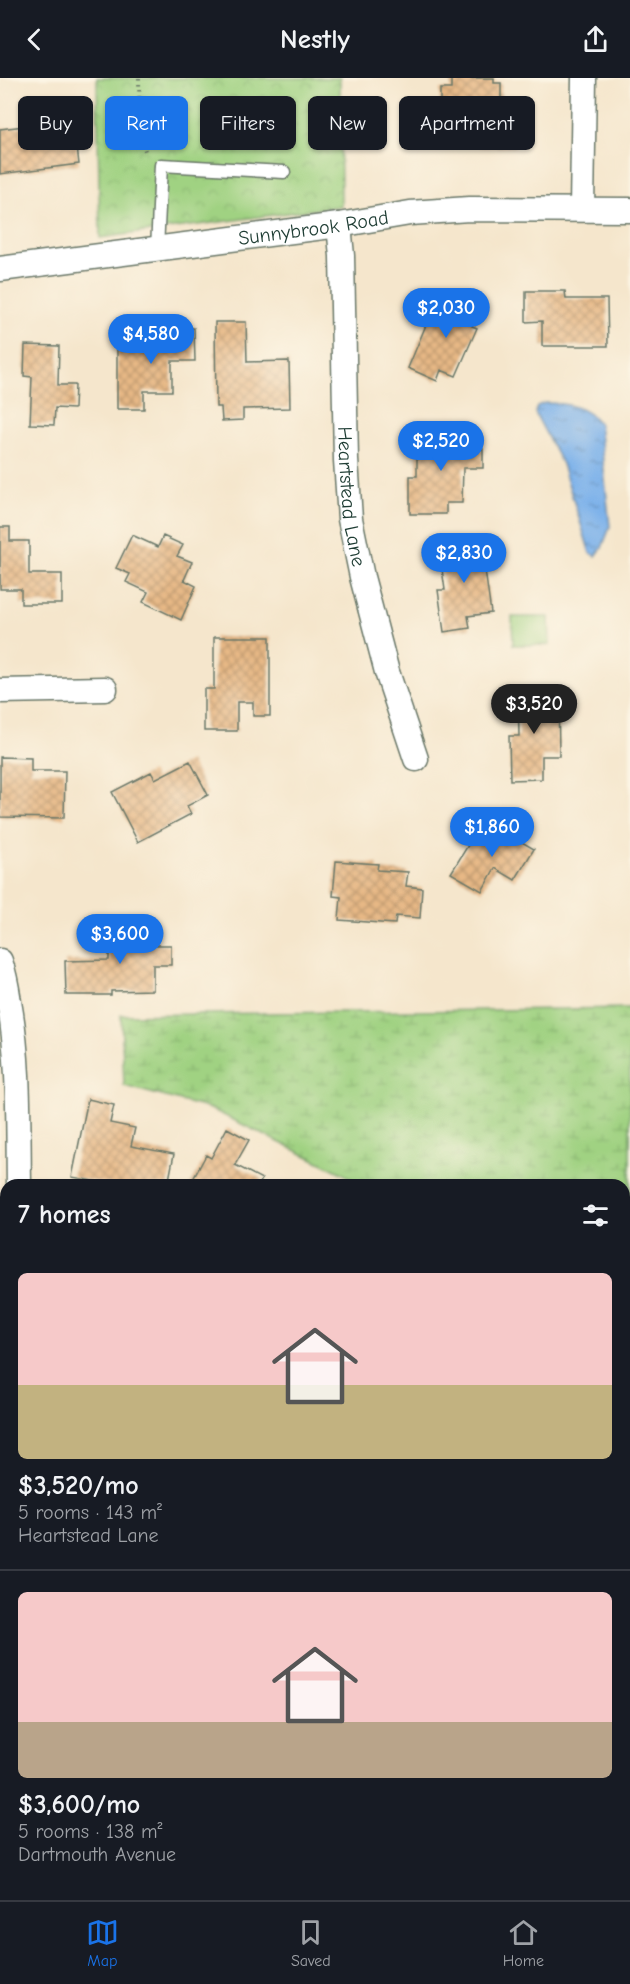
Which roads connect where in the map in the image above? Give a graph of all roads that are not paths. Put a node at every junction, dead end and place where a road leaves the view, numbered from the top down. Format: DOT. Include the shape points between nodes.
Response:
graph roads {
  1 [pos="584,78"];
  2 [pos="284,172"];
  3 [pos="582,208"];
  4 [pos="630,210"];
  5 [pos="339,225"];
  6 [pos="157,249"];
  7 [pos="0,269"];
  8 [pos="105,689"];
  9 [pos="0,691"];
  10 [pos="416,759"];
  11 [pos="0,962"];
  12 [pos="19,1179"];
  1 -- 3 [label="street"];
  2 -- 6 [label="lane" via="161,165"];
  3 -- 4 [label="street, Sunnybrook Road"];
  3 -- 5 [label="street, Sunnybrook Road" via="410,213"];
  5 -- 6 [label="street, Sunnybrook Road"];
  5 -- 10 [label="street, Heartstead Lane" via="350,519 387,672"];
  6 -- 7 [label="street, Sunnybrook Road"];
  8 -- 9 [label="street"];
  11 -- 12 [label="street" via="14,1028"];
}
